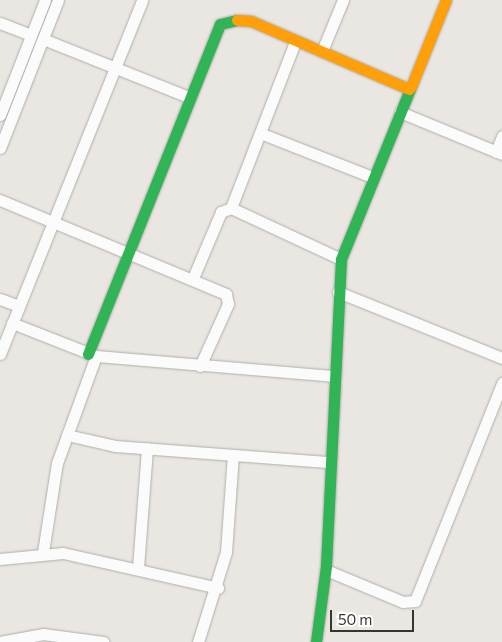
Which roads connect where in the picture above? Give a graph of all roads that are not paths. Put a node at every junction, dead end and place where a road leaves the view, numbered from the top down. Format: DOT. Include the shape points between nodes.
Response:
graph roads {
  1 [pos="45,0"];
  2 [pos="58,0"];
  3 [pos="142,0"];
  4 [pos="343,0"];
  5 [pos="446,0"];
  6 [pos="0,23"];
  7 [pos="37,37"];
  8 [pos="295,42"];
  9 [pos="322,51"];
  10 [pos="115,68"];
  11 [pos="410,89"];
  12 [pos="189,97"];
  13 [pos="400,112"];
  14 [pos="0,115"];
  15 [pos="260,133"];
  16 [pos="502,136"];
  17 [pos="0,148"];
  18 [pos="499,153"];
  19 [pos="372,177"];
  20 [pos="0,200"];
  21 [pos="231,208"];
  22 [pos="53,221"];
  23 [pos="128,252"];
  24 [pos="340,259"];
  25 [pos="193,278"];
  26 [pos="338,292"];
  27 [pos="0,298"];
  28 [pos="19,306"];
  29 [pos="12,323"];
  30 [pos="0,354"];
  31 [pos="92,355"];
  32 [pos="502,358"];
  33 [pos="200,366"];
  34 [pos="333,376"];
  35 [pos="502,383"];
  36 [pos="67,435"];
  37 [pos="147,448"];
  38 [pos="233,454"];
  39 [pos="330,462"];
  40 [pos="43,552"];
  41 [pos="0,560"];
  42 [pos="138,568"];
  43 [pos="326,570"];
  44 [pos="218,588"];
  45 [pos="0,642"];
  46 [pos="103,642"];
  47 [pos="198,642"];
  48 [pos="316,642"];
  1 -- 7 [label="street"];
  2 -- 7 [label="street"];
  3 -- 10 [label="street"];
  4 -- 9 [label="street"];
  5 -- 11 [label="street"];
  6 -- 7 [label="street"];
  7 -- 10 [label="street"];
  7 -- 14 [label="street"];
  7 -- 17 [label="street"];
  8 -- 9 [label="street"];
  8 -- 12 [label="street" via="251,21 227,19 214,33"];
  8 -- 15 [label="street"];
  9 -- 11 [label="street"];
  10 -- 12 [label="street"];
  10 -- 22 [label="street"];
  11 -- 13 [label="street"];
  12 -- 23 [label="street"];
  13 -- 18 [label="street"];
  13 -- 19 [label="street"];
  15 -- 19 [label="street"];
  15 -- 21 [label="street"];
  16 -- 18 [label="street"];
  19 -- 24 [label="street"];
  20 -- 22 [label="street"];
  21 -- 24 [label="street"];
  21 -- 25 [label="street" via="221,212"];
  22 -- 23 [label="street"];
  22 -- 28 [label="street"];
  23 -- 25 [label="street"];
  23 -- 31 [label="street"];
  24 -- 26 [label="street"];
  25 -- 33 [label="street" via="228,298"];
  26 -- 32 [label="street"];
  26 -- 34 [label="street"];
  27 -- 28 [label="street"];
  28 -- 29 [label="street"];
  29 -- 30 [label="street"];
  29 -- 31 [label="street"];
  31 -- 33 [label="street"];
  31 -- 36 [label="street"];
  33 -- 34 [label="street"];
  34 -- 39 [label="street"];
  35 -- 43 [label="street" via="416,601 403,602"];
  36 -- 37 [label="street"];
  36 -- 40 [label="street" via="51,484"];
  37 -- 38 [label="street"];
  37 -- 42 [label="street"];
  38 -- 39 [label="street"];
  38 -- 44 [label="street" via="226,552"];
  39 -- 43 [label="street"];
  40 -- 41 [label="street"];
  40 -- 42 [label="street"];
  42 -- 44 [label="street"];
  43 -- 48 [label="street"];
  44 -- 47 [label="street"];
  45 -- 46 [label="street" via="42,634"];
}
